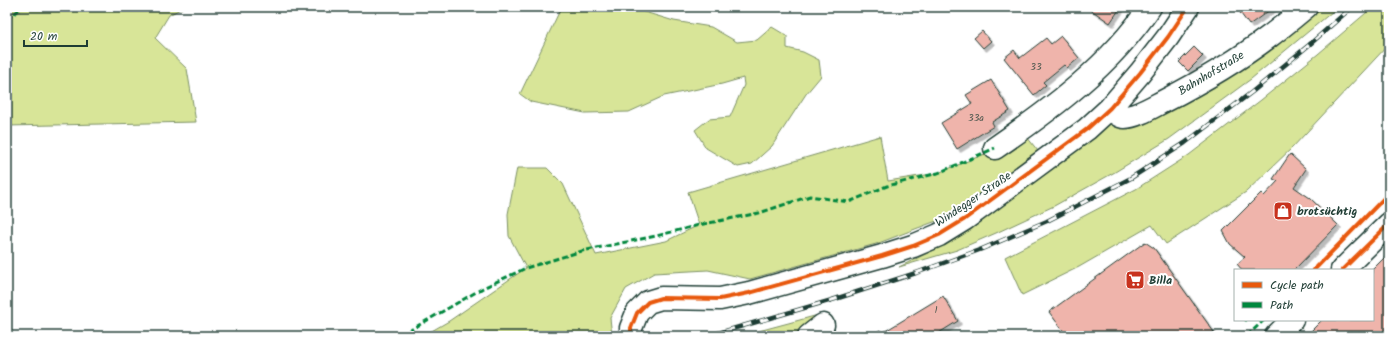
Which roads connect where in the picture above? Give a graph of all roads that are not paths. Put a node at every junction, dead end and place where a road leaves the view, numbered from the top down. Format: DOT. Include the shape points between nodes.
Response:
graph roads {
  1 [pos="1150,7"];
  2 [pos="1188,7"];
  3 [pos="1306,7"];
  4 [pos="1110,108"];
  5 [pos="995,148"];
  6 [pos="1389,224"];
  7 [pos="1343,269"];
  8 [pos="1291,321"];
  9 [pos="631,336"];
  10 [pos="1276,336"];
  1 -- 5 [label="street" via="1120,47 1096,70 1031,123"];
  2 -- 4 [label="street, Windegger Straße"];
  3 -- 4 [label="street, Bahnhofstraße" via="1270,36 1232,61 1160,103 1123,117"];
  4 -- 9 [label="street, Windegger Straße" via="1030,172 939,235 882,256 749,293 720,299 661,298 648,302 637,313 631,328"];
  6 -- 7 [label="street"];
  8 -- 10 [label="street"];
}
